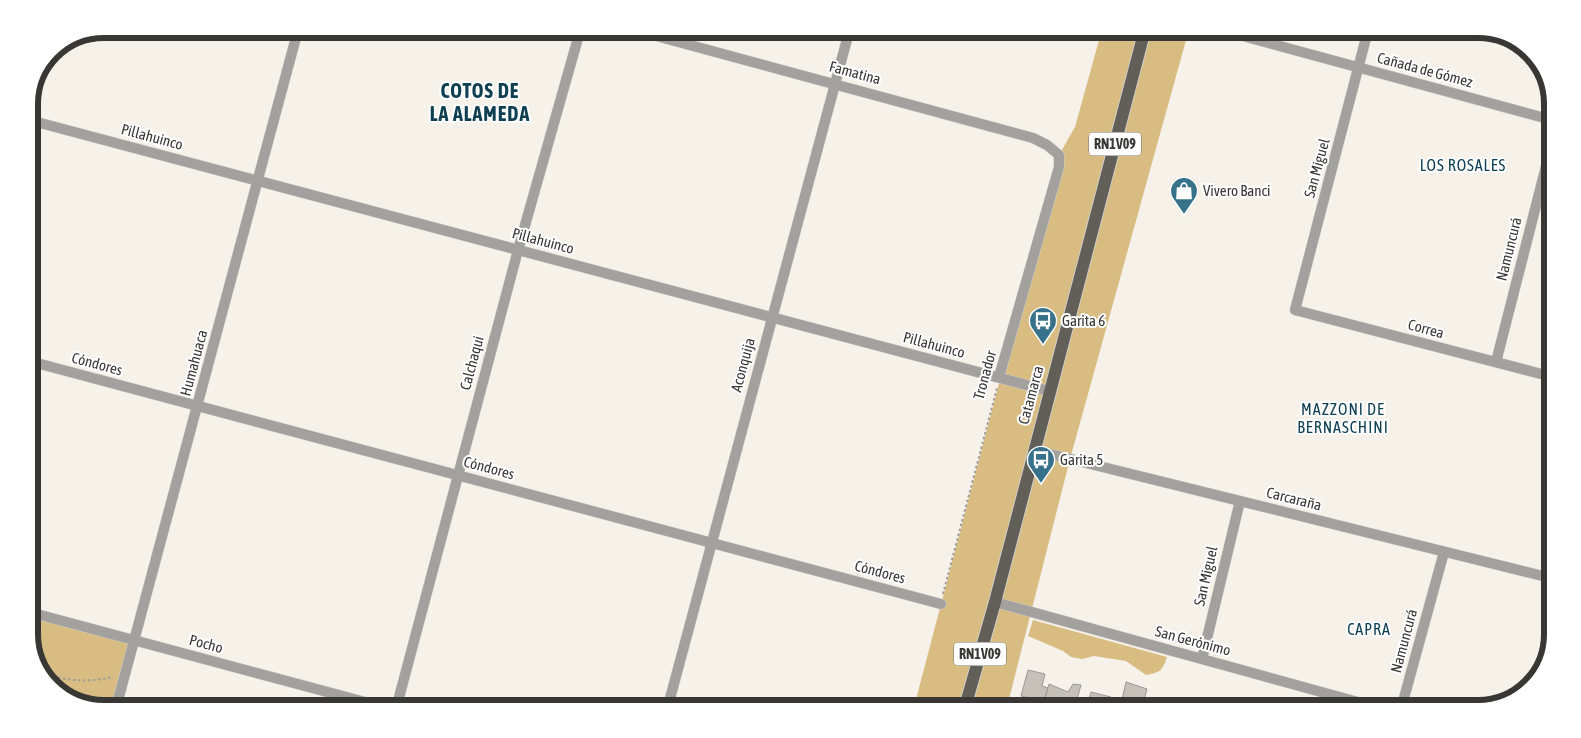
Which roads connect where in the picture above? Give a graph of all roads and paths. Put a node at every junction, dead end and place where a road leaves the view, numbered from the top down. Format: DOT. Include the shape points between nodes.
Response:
graph roads {
  1 [pos="296,37"];
  2 [pos="578,37"];
  3 [pos="660,37"];
  4 [pos="848,37"];
  5 [pos="1143,37"];
  6 [pos="1246,37"];
  7 [pos="1366,37"];
  8 [pos="1358,68"];
  9 [pos="836,84"];
  10 [pos="1543,118"];
  11 [pos="38,122"];
  12 [pos="1059,155"];
  13 [pos="1543,178"];
  14 [pos="258,180"];
  15 [pos="518,250"];
  16 [pos="1295,310"];
  17 [pos="771,317"];
  18 [pos="1496,362"];
  19 [pos="38,363"];
  20 [pos="1544,375"];
  21 [pos="1000,377"];
  22 [pos="1049,391"];
  23 [pos="198,406"];
  24 [pos="1034,450"];
  25 [pos="458,475"];
  26 [pos="1240,501"];
  27 [pos="711,543"];
  28 [pos="1444,552"];
  29 [pos="1544,576"];
  30 [pos="995,602"];
  31 [pos="940,604"];
  32 [pos="38,615"];
  33 [pos="136,640"];
  34 [pos="1202,659"];
  35 [pos="125,674"];
  36 [pos="52,676"];
  37 [pos="118,700"];
  38 [pos="358,700"];
  39 [pos="398,700"];
  40 [pos="670,700"];
  41 [pos="967,700"];
  42 [pos="1350,700"];
  43 [pos="1403,700"];
  1 -- 14 [label="street, Humahuaca"];
  2 -- 15 [label="street, Calchaqui"];
  3 -- 9 [label="street, Famatina"];
  4 -- 9 [label="street, Aconquija"];
  5 -- 22 [label="main road, Catamarca / RN1V09"];
  6 -- 8 [label="street, Cañada de Gómez"];
  7 -- 8 [label="street, San Miguel"];
  8 -- 10 [label="street, Cañada de Gómez"];
  8 -- 16 [label="street, San Miguel"];
  9 -- 12 [label="street, Famatina" via="1033,138"];
  9 -- 17 [label="street, Aconquija"];
  11 -- 14 [label="street, Pillahuinco"];
  12 -- 21 [label="street, Tronador" via="1059,167"];
  13 -- 18 [label="street, Namuncurá"];
  14 -- 15 [label="street, Pillahuinco"];
  14 -- 23 [label="street, Humahuaca"];
  15 -- 17 [label="street, Pillahuinco"];
  15 -- 25 [label="street, Calchaqui"];
  16 -- 18 [label="street, Correa"];
  17 -- 21 [label="street, Pillahuinco"];
  17 -- 27 [label="street, Aconquija"];
  18 -- 20 [label="street, Correa"];
  19 -- 23 [label="street, Cóndores"];
  21 -- 22 [label="street, Pillahuinco"];
  21 -- 31 [label="path, Tronador"];
  22 -- 24 [label="main road, Catamarca / RN1V09"];
  23 -- 25 [label="street, Cóndores"];
  23 -- 33 [label="street, Humahuaca"];
  24 -- 26 [label="street, Carcaraña"];
  24 -- 30 [label="main road, Catamarca / RN1V09"];
  25 -- 27 [label="street, Cóndores"];
  25 -- 39 [label="street, Calchaqui"];
  26 -- 28 [label="street, Carcaraña"];
  26 -- 34 [label="street, San Miguel"];
  27 -- 31 [label="street, Cóndores"];
  27 -- 40 [label="street, Aconquija"];
  28 -- 29 [label="street, Carcaraña"];
  28 -- 43 [label="street, Namuncurá"];
  30 -- 34 [label="street, San Gerónimo"];
  30 -- 41 [label="main road, Catamarca / RN1V09"];
  32 -- 33 [label="street, Pocho"];
  33 -- 35 [label="street, Humahuaca"];
  33 -- 38 [label="street, Pocho"];
  34 -- 42 [label="street, San Gerónimo"];
  35 -- 36 [label="path" via="100,680"];
  35 -- 37 [label="street, Humahuaca"];
}
